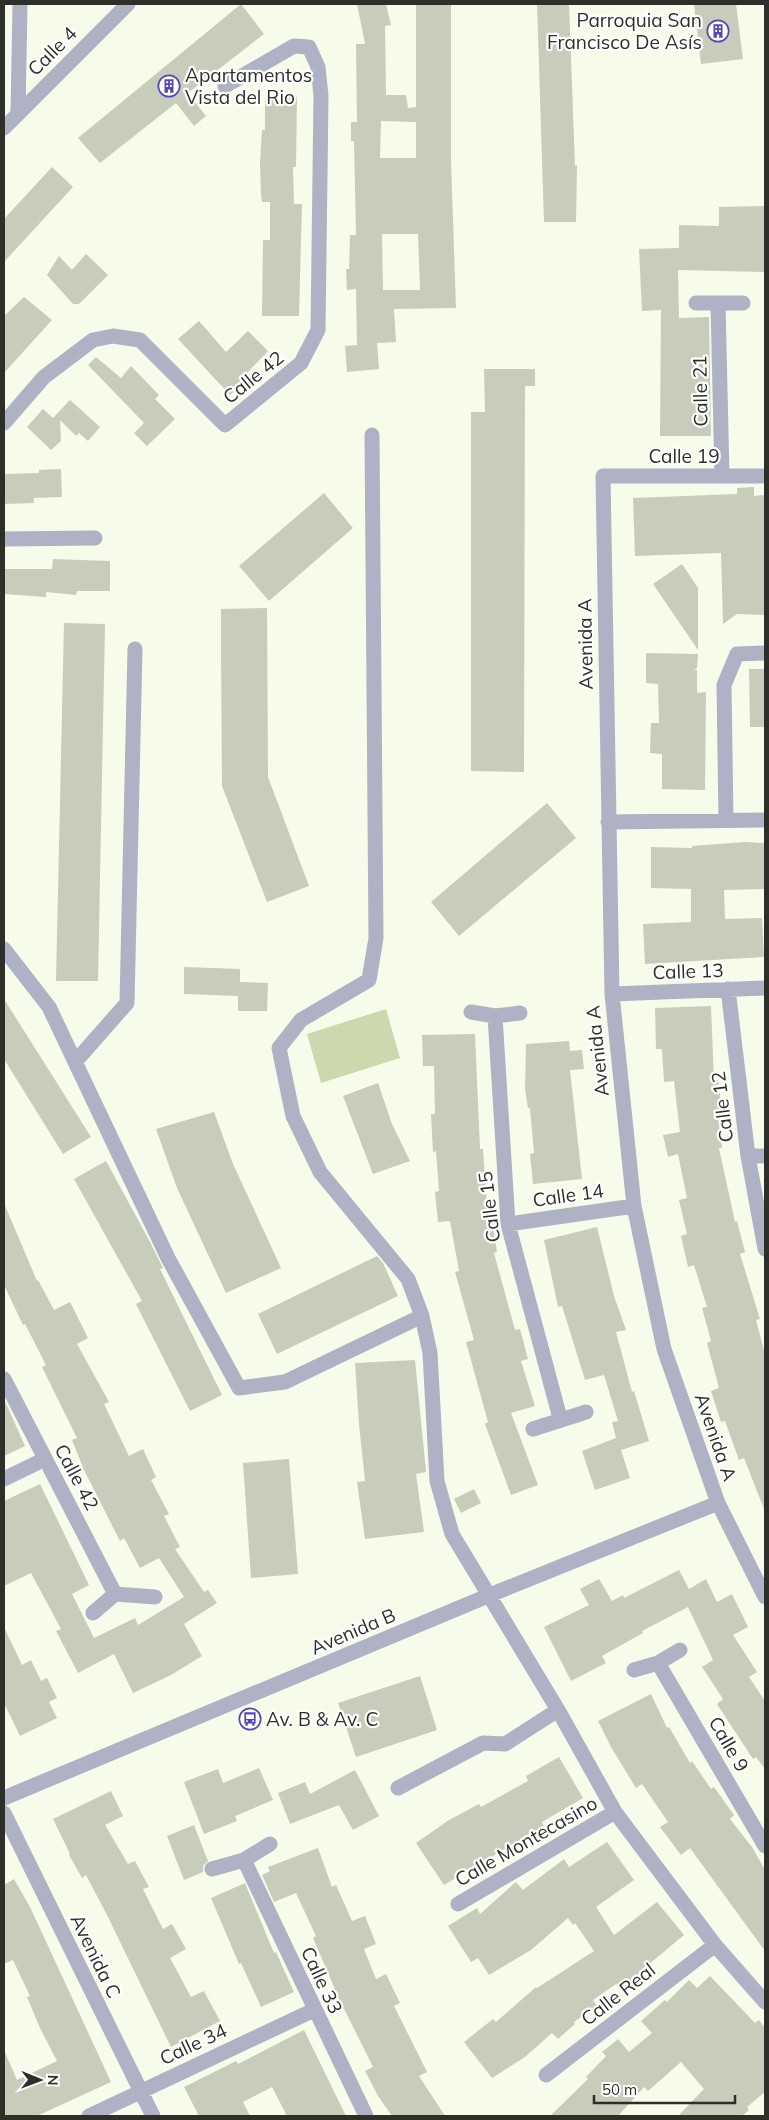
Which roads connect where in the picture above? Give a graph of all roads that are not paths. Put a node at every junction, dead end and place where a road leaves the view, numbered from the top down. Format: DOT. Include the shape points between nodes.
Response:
graph roads {
  1 [pos="20,4"];
  2 [pos="128,4"];
  3 [pos="226,86"];
  4 [pos="18,113"];
  5 [pos="4,128"];
  6 [pos="696,303"];
  7 [pos="743,303"];
  8 [pos="718,304"];
  9 [pos="4,422"];
  10 [pos="372,435"];
  11 [pos="603,476"];
  12 [pos="722,476"];
  13 [pos="765,476"];
  14 [pos="95,538"];
  15 [pos="4,539"];
  16 [pos="135,649"];
  17 [pos="765,653"];
  18 [pos="726,820"];
  19 [pos="765,820"];
  20 [pos="608,822"];
  21 [pos="4,949"];
  22 [pos="765,988"];
  23 [pos="728,989"];
  24 [pos="612,994"];
  25 [pos="471,1012"];
  26 [pos="520,1013"];
  27 [pos="495,1016"];
  28 [pos="75,1062"];
  29 [pos="748,1156"];
  30 [pos="765,1156"];
  31 [pos="634,1206"];
  32 [pos="508,1224"];
  33 [pos="765,1249"];
  34 [pos="422,1316"];
  35 [pos="4,1379"];
  36 [pos="586,1412"];
  37 [pos="560,1418"];
  38 [pos="532,1429"];
  39 [pos="45,1459"];
  40 [pos="4,1480"];
  41 [pos="718,1503"];
  42 [pos="115,1594"];
  43 [pos="490,1595"];
  44 [pos="765,1596"];
  45 [pos="155,1597"];
  46 [pos="93,1613"];
  47 [pos="680,1650"];
  48 [pos="658,1663"];
  49 [pos="634,1670"];
  50 [pos="558,1710"];
  51 [pos="398,1788"];
  52 [pos="4,1798"];
  53 [pos="615,1812"];
  54 [pos="4,1813"];
  55 [pos="270,1844"];
  56 [pos="765,1845"];
  57 [pos="244,1860"];
  58 [pos="212,1868"];
  59 [pos="458,1904"];
  60 [pos="715,1944"];
  61 [pos="765,2002"];
  62 [pos="314,2010"];
  63 [pos="546,2075"];
  64 [pos="140,2091"];
  65 [pos="89,2116"];
  66 [pos="153,2116"];
  67 [pos="366,2116"];
  1 -- 4 [label="street"];
  2 -- 4 [label="street, Calle 4"];
  3 -- 9 [label="street, Calle 42" via="294,46 309,47 318,67 321,96 318,330 301,363 225,425 140,340 113,336 93,340 44,377"];
  4 -- 5 [label="street, Calle 4"];
  6 -- 8 [label="street"];
  7 -- 8 [label="street"];
  8 -- 12 [label="street, Calle 21"];
  10 -- 34 [label="street" via="376,921 370,980 301,1020 279,1048 293,1116 320,1172 408,1279"];
  11 -- 12 [label="street, Calle 19"];
  11 -- 20 [label="street, Avenida A"];
  12 -- 13 [label="street, Calle 19"];
  14 -- 15 [label="street"];
  16 -- 28 [label="street" via="127,1003"];
  17 -- 18 [label="street" via="737,654 724,685"];
  18 -- 19 [label="street"];
  18 -- 20 [label="street"];
  20 -- 24 [label="street, Avenida A"];
  21 -- 28 [label="street" via="50,1007"];
  22 -- 23 [label="street, Calle 13"];
  23 -- 24 [label="street, Calle 13"];
  23 -- 29 [label="street, Calle 12"];
  24 -- 31 [label="street, Avenida A"];
  25 -- 27 [label="street"];
  26 -- 27 [label="street"];
  27 -- 32 [label="street, Calle 15"];
  28 -- 34 [label="street" via="168,1258 239,1388 286,1382"];
  29 -- 30 [label="street"];
  29 -- 33 [label="street, Calle 12"];
  31 -- 32 [label="street, Calle 14"];
  31 -- 41 [label="street, Avenida A" via="664,1349"];
  32 -- 37 [label="street, Calle 15"];
  34 -- 43 [label="street" via="430,1353 437,1481 452,1534"];
  35 -- 39 [label="street, Calle 42"];
  36 -- 37 [label="street"];
  37 -- 38 [label="street"];
  39 -- 40 [label="street"];
  39 -- 42 [label="street, Calle 42"];
  41 -- 43 [label="street, Avenida B"];
  41 -- 44 [label="street, Avenida A"];
  42 -- 45 [label="street"];
  42 -- 46 [label="street"];
  43 -- 50 [label="street"];
  43 -- 52 [label="street, Avenida B"];
  47 -- 48 [label="street"];
  48 -- 49 [label="street"];
  48 -- 56 [label="street, Calle 9"];
  50 -- 51 [label="street" via="506,1744 483,1743"];
  50 -- 53 [label="street"];
  53 -- 59 [label="street, Calle Montecasino"];
  53 -- 60 [label="street"];
  54 -- 64 [label="street, Avenida C"];
  55 -- 57 [label="street"];
  57 -- 58 [label="street"];
  57 -- 62 [label="street, Calle 33"];
  60 -- 61 [label="street"];
  60 -- 63 [label="street, Calle Real"];
  62 -- 64 [label="street, Calle 34"];
  62 -- 67 [label="street, Calle 33"];
  64 -- 65 [label="street, Calle 34"];
  64 -- 66 [label="street, Avenida C"];
}
